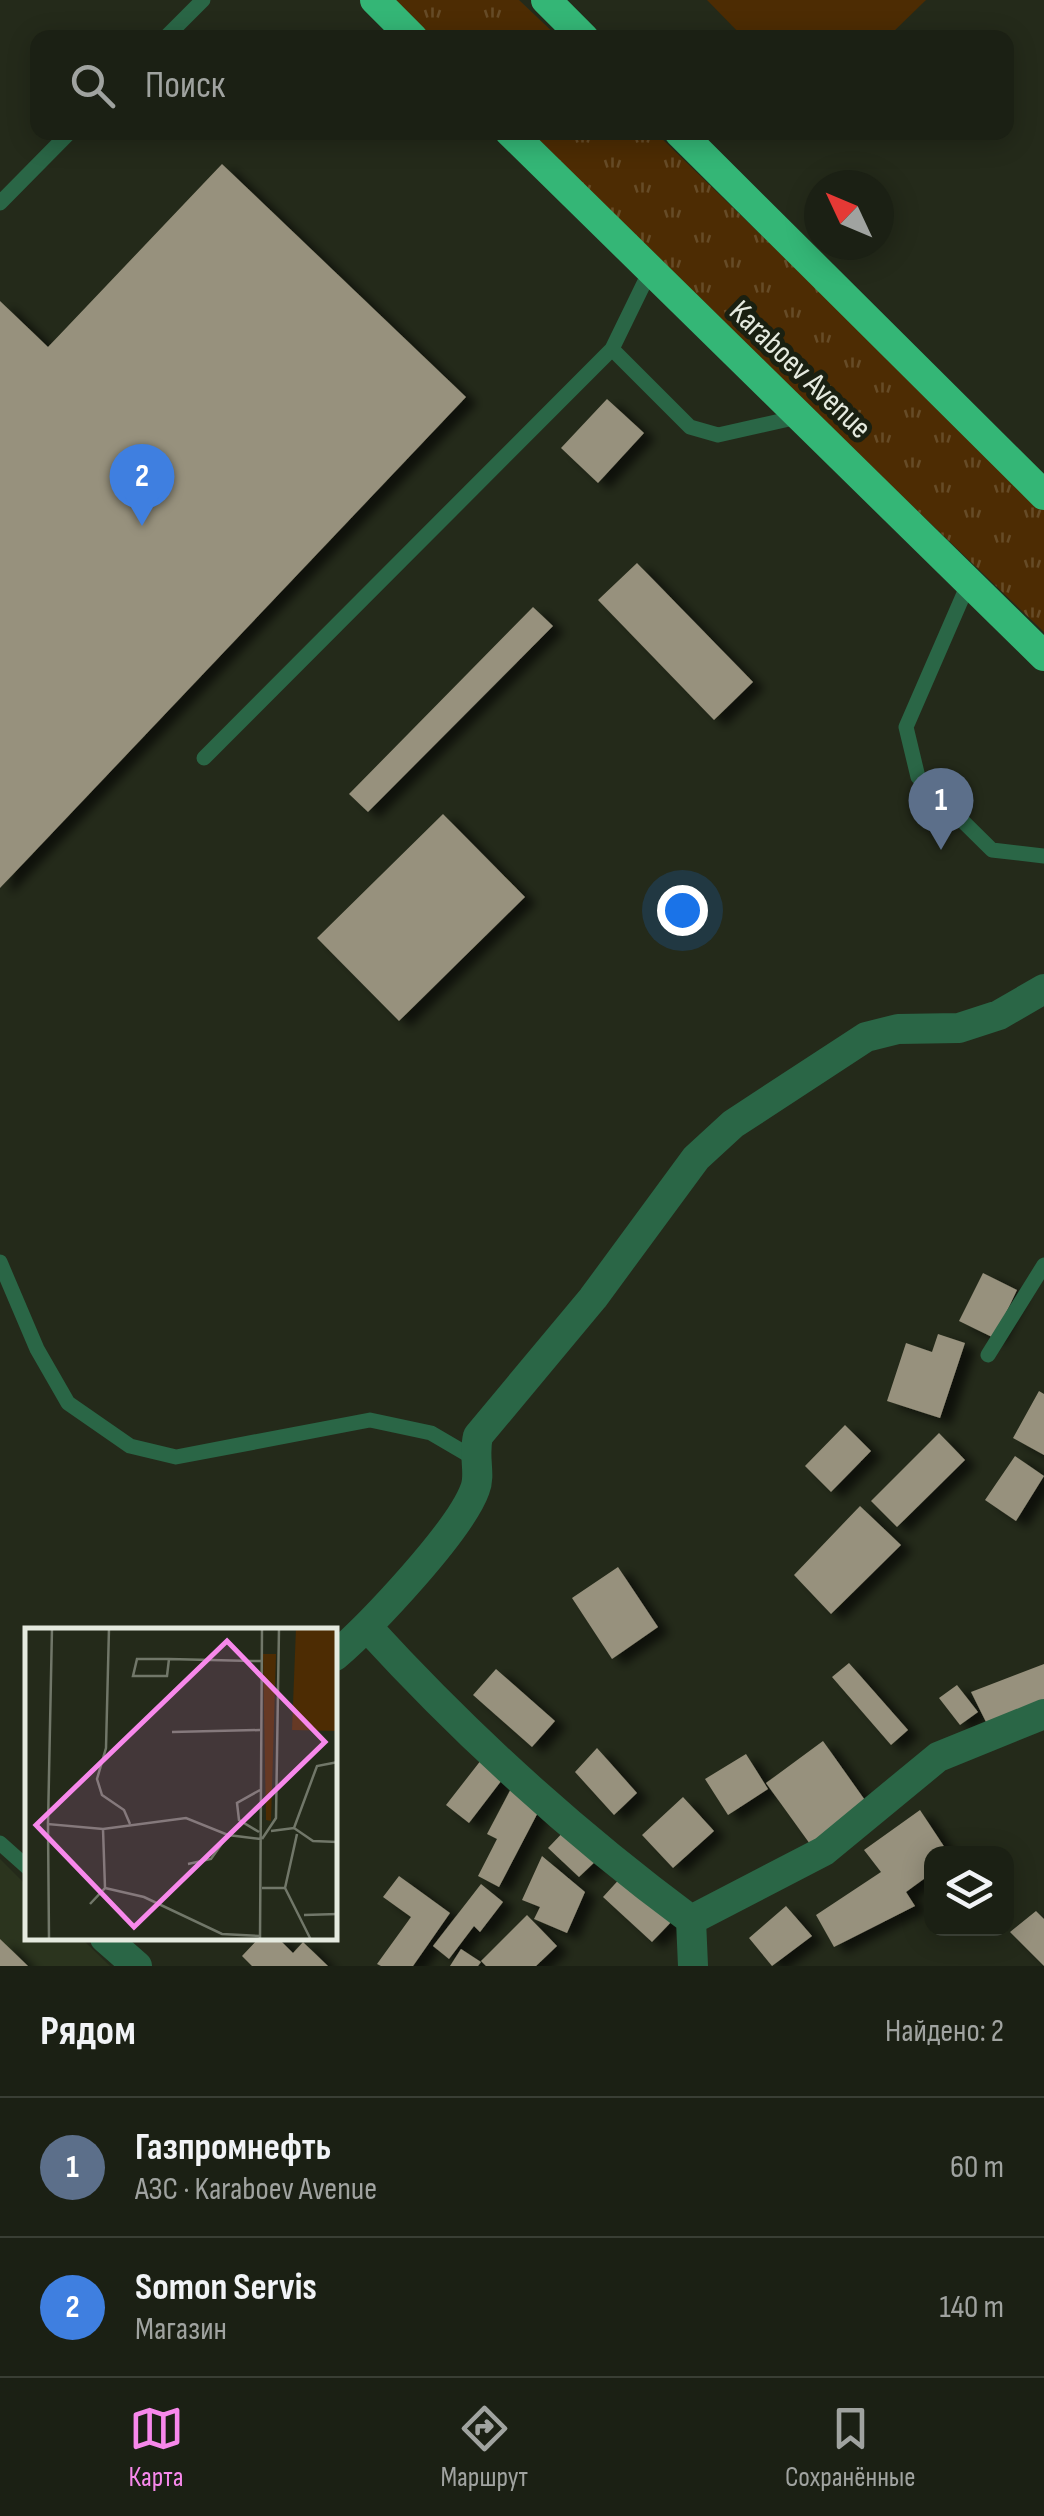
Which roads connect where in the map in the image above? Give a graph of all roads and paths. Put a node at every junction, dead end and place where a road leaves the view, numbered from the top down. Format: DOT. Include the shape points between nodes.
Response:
graph roads {
  1 [pos="202,0"];
  2 [pos="374,0"];
  3 [pos="546,0"];
  4 [pos="173,30"];
  5 [pos="405,30"];
  6 [pos="576,30"];
  7 [pos="62,140"];
  8 [pos="518,140"];
  9 [pos="687,140"];
  10 [pos="0,203"];
  11 [pos="650,270"];
  12 [pos="612,349"];
  13 [pos="799,416"];
  14 [pos="1044,494"];
  15 [pos="968,582"];
  16 [pos="1044,656"];
  17 [pos="204,758"];
  18 [pos="1044,856"];
  19 [pos="1043,995"];
  20 [pos="0,1262"];
  21 [pos="1044,1265"];
  22 [pos="988,1355"];
  23 [pos="472,1458"];
  24 [pos="368,1628"];
  25 [pos="338,1653"];
  26 [pos="1044,1714"];
  27 [pos="0,1843"];
  28 [pos="25,1865"];
  29 [pos="690,1920"];
  30 [pos="108,1941"];
  31 [pos="137,1966"];
  32 [pos="693,1966"];
  1 -- 4 [label="lane"];
  2 -- 5 [label="highway"];
  3 -- 6 [label="highway"];
  7 -- 10 [label="lane"];
  8 -- 11 [label="highway, Karaboev Avenue"];
  9 -- 14 [label="highway"];
  11 -- 12 [label="lane"];
  11 -- 13 [label="highway, Karaboev Avenue"];
  12 -- 13 [label="lane" via="690,427 718,434"];
  12 -- 17 [label="lane"];
  13 -- 15 [label="highway, Karaboev Avenue"];
  15 -- 16 [label="highway, Karaboev Avenue"];
  15 -- 18 [label="lane" via="906,727 918,777 992,850"];
  19 -- 23 [label="street" via="959,1028 866,1037 733,1124 696,1158 593,1298 489,1419"];
  20 -- 23 [label="lane" via="68,1403 130,1446 176,1457 370,1420 430,1433"];
  21 -- 22 [label="lane"];
  23 -- 24 [label="street" via="478,1475 460,1516"];
  24 -- 25 [label="street"];
  24 -- 29 [label="street" via="431,1696"];
  26 -- 29 [label="street" via="938,1756 824,1850"];
  27 -- 28 [label="lane"];
  29 -- 32 [label="street"];
  30 -- 31 [label="street"];
}
